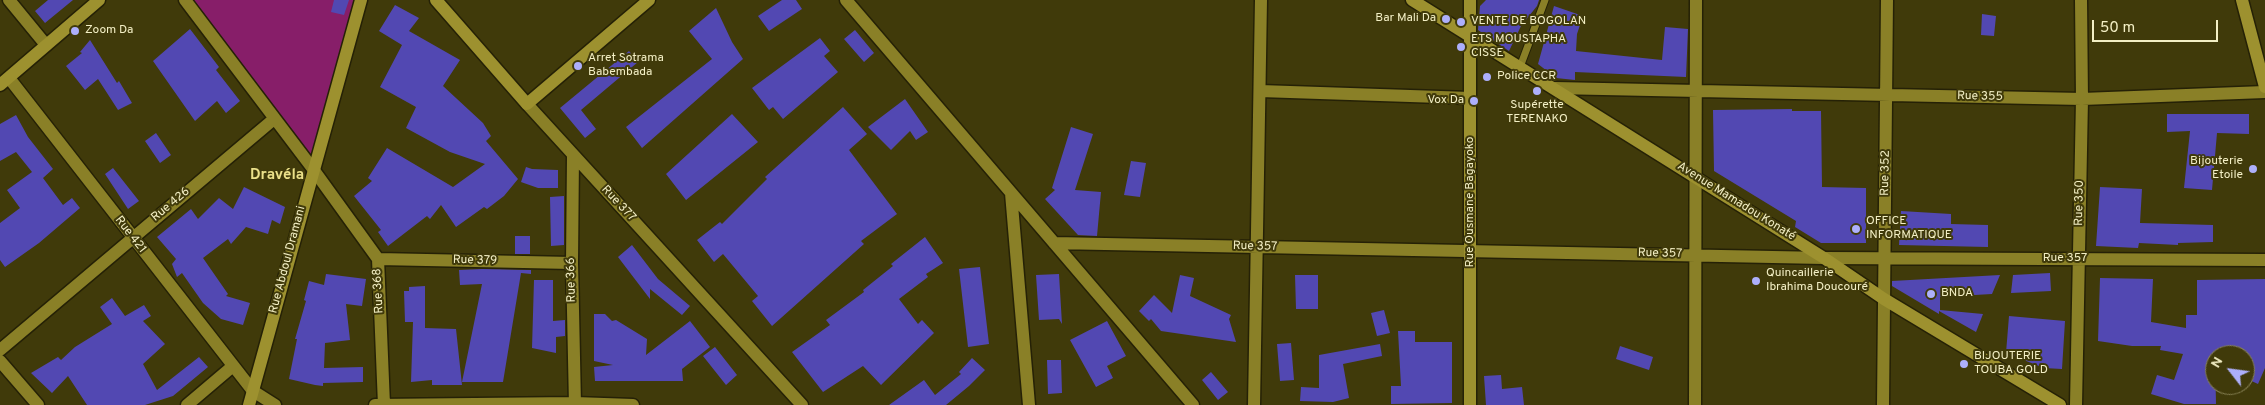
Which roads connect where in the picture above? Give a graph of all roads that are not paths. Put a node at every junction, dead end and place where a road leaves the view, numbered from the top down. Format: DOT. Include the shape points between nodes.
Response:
graph roads {
  1 [pos="9,0"];
  2 [pos="99,0"];
  3 [pos="185,0"];
  4 [pos="361,0"];
  5 [pos="436,0"];
  6 [pos="649,0"];
  7 [pos="846,0"];
  8 [pos="1261,0"];
  9 [pos="1412,0"];
  10 [pos="1470,0"];
  11 [pos="1545,0"];
  12 [pos="1696,0"];
  13 [pos="1887,0"];
  14 [pos="2081,0"];
  15 [pos="2242,0"];
  16 [pos="1469,36"];
  17 [pos="46,45"];
  18 [pos="1520,67"];
  19 [pos="4,82"];
  20 [pos="2265,87"];
  21 [pos="1555,88"];
  22 [pos="1260,91"];
  23 [pos="1696,91"];
  24 [pos="2265,92"];
  25 [pos="1886,95"];
  26 [pos="1470,98"];
  27 [pos="2082,98"];
  28 [pos="526,104"];
  29 [pos="274,118"];
  30 [pos="573,156"];
  31 [pos="313,168"];
  32 [pos="1696,176"];
  33 [pos="1011,193"];
  34 [pos="132,238"];
  35 [pos="1054,243"];
  36 [pos="1258,247"];
  37 [pos="1471,251"];
  38 [pos="1695,255"];
  39 [pos="1824,258"];
  40 [pos="1885,258"];
  41 [pos="378,259"];
  42 [pos="2079,259"];
  43 [pos="2265,260"];
  44 [pos="572,262"];
  45 [pos="1884,299"];
  46 [pos="0,350"];
  47 [pos="0,361"];
  48 [pos="233,366"];
  49 [pos="253,391"];
  50 [pos="575,404"];
  51 [pos="38,405"];
  52 [pos="187,405"];
  53 [pos="249,405"];
  54 [pos="274,405"];
  55 [pos="375,405"];
  56 [pos="384,405"];
  57 [pos="633,405"];
  58 [pos="802,405"];
  59 [pos="1029,405"];
  60 [pos="1193,405"];
  61 [pos="1254,405"];
  62 [pos="1470,405"];
  63 [pos="1695,405"];
  64 [pos="1883,405"];
  65 [pos="2060,405"];
  66 [pos="2076,405"];
  1 -- 17 [label="street"];
  2 -- 17 [label="main road"];
  3 -- 29 [label="street"];
  4 -- 31 [label="main road, Rue Abdoul Dramani"];
  5 -- 28 [label="main road, Rue 377"];
  6 -- 28 [label="main road"];
  7 -- 33 [label="street"];
  8 -- 22 [label="street"];
  9 -- 16 [label="main road, Avenue Mamadou Konaté"];
  10 -- 16 [label="main road, Rue Ousmane Bagayoko"];
  11 -- 18 [label="lane"];
  12 -- 23 [label="street"];
  13 -- 25 [label="street, Rue 352"];
  14 -- 27 [label="street, Rue 350"];
  15 -- 20 [label="main road"];
  16 -- 18 [label="main road, Avenue Mamadou Konaté"];
  16 -- 26 [label="main road, Rue Ousmane Bagayoko"];
  17 -- 19 [label="main road"];
  18 -- 21 [label="main road, Avenue Mamadou Konaté"];
  19 -- 34 [label="street, Rue 421"];
  21 -- 23 [label="street, Rue 355"];
  21 -- 32 [label="main road, Avenue Mamadou Konaté"];
  22 -- 26 [label="street"];
  22 -- 36 [label="street"];
  23 -- 25 [label="street, Rue 355"];
  23 -- 32 [label="street"];
  24 -- 27 [label="street, Rue 355"];
  25 -- 27 [label="street, Rue 355"];
  25 -- 40 [label="street, Rue 352"];
  26 -- 37 [label="main road, Rue Ousmane Bagayoko"];
  27 -- 42 [label="street, Rue 350"];
  28 -- 30 [label="street, Rue 377"];
  29 -- 31 [label="street"];
  29 -- 34 [label="street, Rue 426"];
  30 -- 44 [label="street, Rue 366"];
  30 -- 58 [label="street, Rue 377"];
  31 -- 41 [label="street, Rue 368"];
  31 -- 49 [label="main road, Rue Abdoul Dramani"];
  32 -- 38 [label="street"];
  32 -- 39 [label="main road, Avenue Mamadou Konaté"];
  33 -- 35 [label="street"];
  33 -- 59 [label="street"];
  34 -- 46 [label="street, Rue 426"];
  34 -- 48 [label="street, Rue 421"];
  35 -- 36 [label="street, Rue 357"];
  35 -- 60 [label="street"];
  36 -- 37 [label="street, Rue 357"];
  36 -- 61 [label="street"];
  37 -- 38 [label="street, Rue 357"];
  37 -- 62 [label="main road, Rue Ousmane Bagayoko"];
  38 -- 39 [label="street, Rue 357"];
  38 -- 63 [label="street"];
  39 -- 40 [label="street, Rue 357"];
  39 -- 45 [label="main road, Avenue Mamadou Konaté"];
  40 -- 42 [label="street, Rue 357"];
  40 -- 45 [label="street, Rue 352"];
  41 -- 44 [label="street, Rue 379"];
  41 -- 56 [label="street, Rue 368"];
  42 -- 43 [label="street, Rue 357"];
  42 -- 66 [label="street, Rue 350"];
  44 -- 50 [label="street, Rue 366"];
  45 -- 64 [label="street, Rue 352"];
  45 -- 65 [label="main road, Avenue Mamadou Konaté"];
  47 -- 51 [label="street"];
  48 -- 49 [label="street, Rue 421"];
  48 -- 52 [label="street"];
  49 -- 53 [label="main road, Rue Abdoul Dramani"];
  49 -- 54 [label="street, Rue 421"];
  50 -- 56 [label="street"];
  50 -- 57 [label="street"];
  55 -- 56 [label="street"];
}
